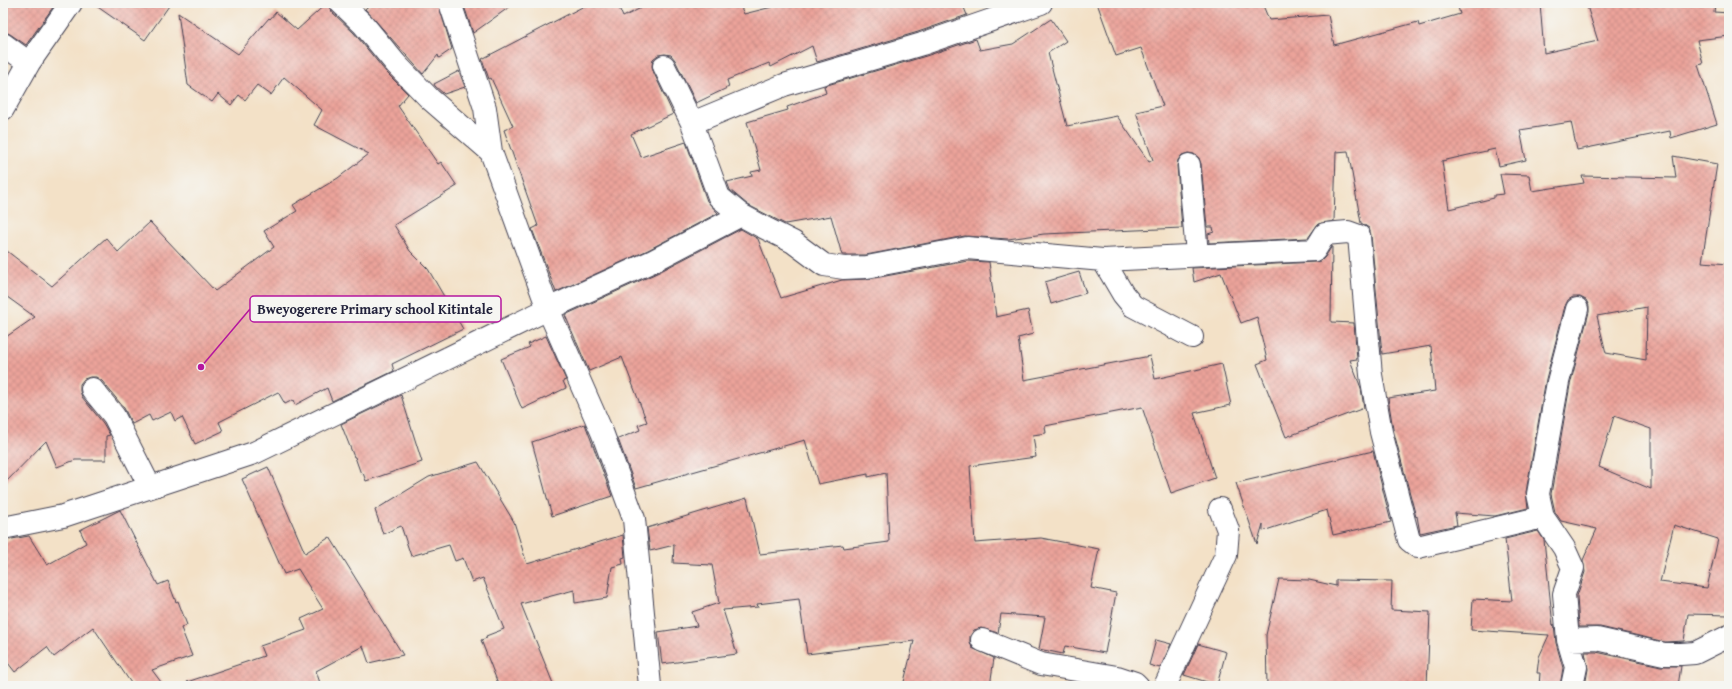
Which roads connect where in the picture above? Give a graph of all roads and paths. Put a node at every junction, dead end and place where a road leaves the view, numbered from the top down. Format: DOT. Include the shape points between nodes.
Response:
graph roads {
  1 [pos="71,3"];
  2 [pos="341,3"];
  3 [pos="450,3"];
  4 [pos="1041,3"];
  5 [pos="3,44"];
  6 [pos="29,63"];
  7 [pos="664,66"];
  8 [pos="3,109"];
  9 [pos="692,123"];
  10 [pos="491,152"];
  11 [pos="1189,165"];
  12 [pos="741,215"];
  13 [pos="1197,254"];
  14 [pos="1103,260"];
  15 [pos="548,309"];
  16 [pos="1577,310"];
  17 [pos="1192,337"];
  18 [pos="92,389"];
  19 [pos="150,487"];
  20 [pos="1220,509"];
  21 [pos="1543,517"];
  22 [pos="3,528"];
  23 [pos="1729,636"];
  24 [pos="982,640"];
  25 [pos="1568,640"];
  26 [pos="650,686"];
  27 [pos="1138,686"];
  28 [pos="1165,686"];
  29 [pos="1572,686"];
  1 -- 6 [label="street"];
  2 -- 10 [label="street" via="430,99"];
  3 -- 10 [label="street" via="485,108"];
  4 -- 9 [label="street" via="922,44 784,85"];
  5 -- 6 [label="street"];
  6 -- 8 [label="street"];
  7 -- 9 [label="street"];
  9 -- 12 [label="street" via="719,197"];
  10 -- 15 [label="street"];
  11 -- 13 [label="street"];
  12 -- 14 [label="street" via="794,242 824,265 844,268 867,267 967,248"];
  12 -- 15 [label="street" via="653,261"];
  13 -- 14 [label="street"];
  13 -- 21 [label="street" via="1315,250 1325,234 1348,232 1359,236 1371,375 1381,432 1409,540 1418,547"];
  14 -- 17 [label="street" via="1132,306"];
  15 -- 19 [label="street" via="254,453"];
  15 -- 26 [label="street" via="602,432 634,518"];
  16 -- 21 [label="street" via="1558,382 1538,494"];
  18 -- 19 [label="street" via="114,416"];
  19 -- 22 [label="street" via="63,516"];
  20 -- 28 [label="street" via="1228,530 1226,555"];
  21 -- 25 [label="street" via="1564,548 1573,568 1564,594"];
  23 -- 25 [label="street" via="1695,653 1681,654 1664,654 1597,639"];
  24 -- 27 [label="street" via="1041,664 1117,677"];
  25 -- 29 [label="street" via="1576,667"];
}
